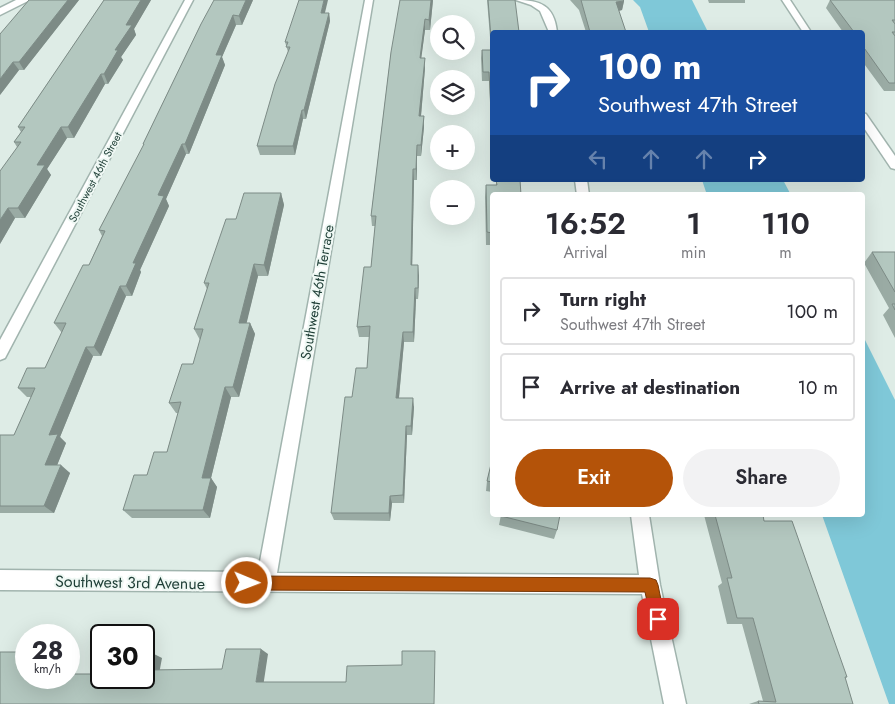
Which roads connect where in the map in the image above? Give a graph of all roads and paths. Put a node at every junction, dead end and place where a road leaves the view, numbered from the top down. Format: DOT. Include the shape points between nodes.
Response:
graph roads {
  1 [pos="26,0"];
  2 [pos="189,0"];
  3 [pos="369,0"];
  4 [pos="520,0"];
  5 [pos="786,0"];
  6 [pos="0,12"];
  7 [pos="553,30"];
  8 [pos="806,30"];
  9 [pos="865,120"];
  10 [pos="895,165"];
  11 [pos="0,354"];
  12 [pos="640,517"];
  13 [pos="0,580"];
  14 [pos="266,583"];
  15 [pos="650,585"];
  16 [pos="675,704"];
  1 -- 6 [label="street"];
  2 -- 11 [label="street, Southwest 46th Street"];
  3 -- 14 [label="street, Southwest 46th Terrace"];
  4 -- 7 [label="street" via="543,8 550,16"];
  5 -- 8 [label="street"];
  9 -- 10 [label="street"];
  12 -- 15 [label="street"];
  13 -- 14 [label="street, Southwest 3rd Avenue"];
  14 -- 15 [label="street, Southwest 3rd Avenue"];
  15 -- 16 [label="street"];
}
